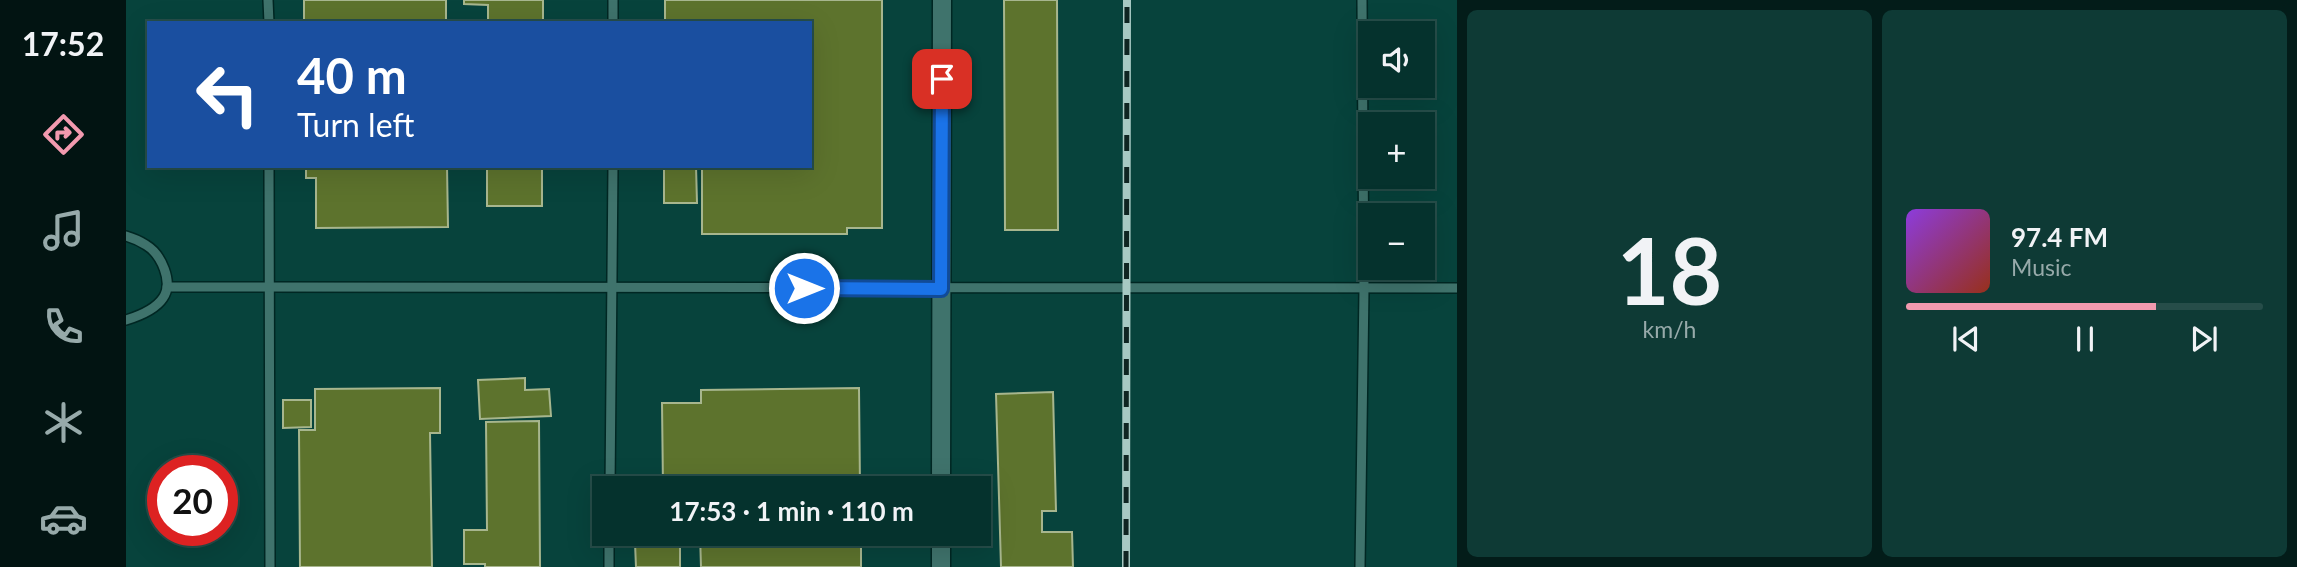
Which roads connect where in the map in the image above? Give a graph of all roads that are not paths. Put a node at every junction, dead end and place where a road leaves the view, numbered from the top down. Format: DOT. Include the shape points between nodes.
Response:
graph roads {
  1 [pos="268,0"];
  2 [pos="613,0"];
  3 [pos="942,0"];
  4 [pos="1362,0"];
  5 [pos="268,21"];
  6 [pos="613,21"];
  7 [pos="269,168"];
  8 [pos="613,168"];
  9 [pos="126,236"];
  10 [pos="166,287"];
  11 [pos="269,287"];
  12 [pos="613,288"];
  13 [pos="1457,288"];
  14 [pos="941,289"];
  15 [pos="1364,289"];
  16 [pos="126,320"];
  17 [pos="610,476"];
  18 [pos="941,476"];
  19 [pos="609,546"];
  20 [pos="941,546"];
  21 [pos="270,567"];
  22 [pos="609,567"];
  23 [pos="940,567"];
  24 [pos="1360,567"];
  1 -- 5 [label="lane"];
  2 -- 6 [label="lane"];
  3 -- 14 [label="street"];
  4 -- 15 [label="lane"];
  7 -- 11 [label="lane"];
  8 -- 12 [label="lane"];
  9 -- 10 [label="lane" via="149,246 162,263"];
  10 -- 11 [label="lane"];
  10 -- 16 [label="lane" via="155,306"];
  11 -- 12 [label="lane"];
  11 -- 21 [label="lane"];
  12 -- 14 [label="lane"];
  12 -- 17 [label="lane"];
  13 -- 15 [label="lane"];
  14 -- 15 [label="lane"];
  14 -- 18 [label="street"];
  15 -- 24 [label="lane"];
  19 -- 22 [label="lane"];
  20 -- 23 [label="street"];
}
